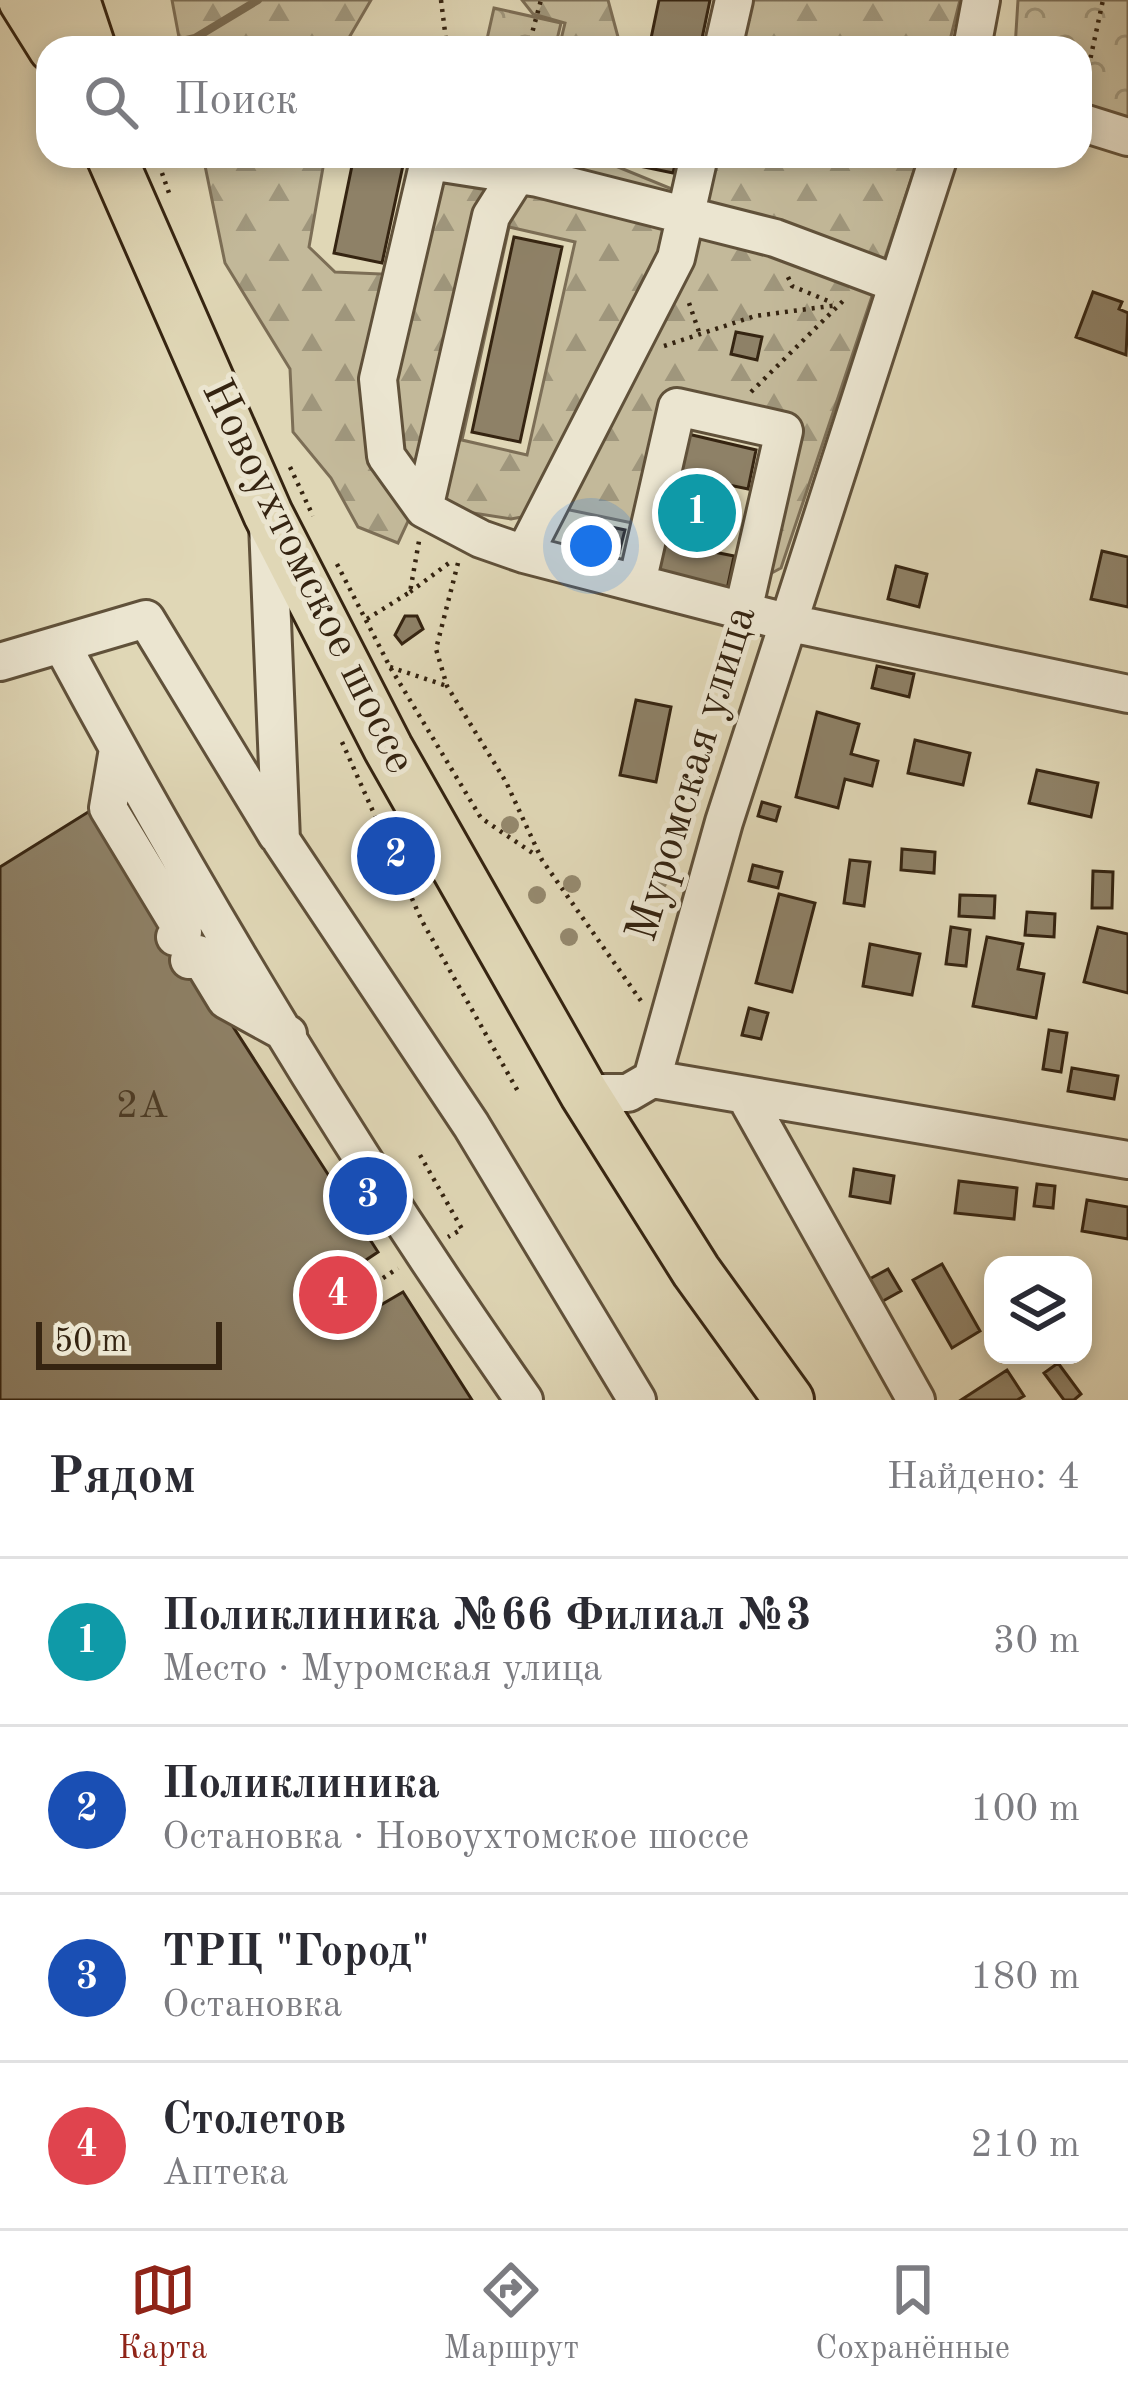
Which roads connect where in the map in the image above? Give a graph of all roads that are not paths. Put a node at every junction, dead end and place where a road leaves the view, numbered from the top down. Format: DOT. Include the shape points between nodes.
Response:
graph roads {
  1 [pos="23,0"];
  2 [pos="75,0"];
  3 [pos="734,0"];
  4 [pos="980,0"];
  5 [pos="46,36"];
  6 [pos="87,36"];
  7 [pos="726,36"];
  8 [pos="974,36"];
  9 [pos="1092,126"];
  10 [pos="1128,137"];
  11 [pos="117,168"];
  12 [pos="129,168"];
  13 [pos="427,168"];
  14 [pos="474,168"];
  15 [pos="696,168"];
  16 [pos="934,168"];
  17 [pos="518,175"];
  18 [pos="686,215"];
  19 [pos="149,233"];
  20 [pos="883,279"];
  21 [pos="424,508"];
  22 [pos="268,514"];
  23 [pos="524,554"];
  24 [pos="638,583"];
  25 [pos="743,611"];
  26 [pos="790,622"];
  27 [pos="64,647"];
  28 [pos="0,662"];
  29 [pos="1128,694"];
  30 [pos="118,749"];
  31 [pos="280,841"];
  32 [pos="290,1034"];
  33 [pos="652,1079"];
  34 [pos="584,1093"];
  35 [pos="747,1099"];
  36 [pos="1128,1160"];
  37 [pos="524,1400"];
  38 [pos="637,1400"];
  39 [pos="789,1400"];
  40 [pos="916,1400"];
  1 -- 5 [label="main road"];
  2 -- 6 [label="main road"];
  3 -- 7 [label="street"];
  4 -- 8 [label="street"];
  9 -- 10 [label="street"];
  11 -- 19 [label="main road, Новоухтомское шоссе"];
  12 -- 19 [label="main road, Новоухтомское шоссе"];
  13 -- 21 [label="street" via="378,379 386,456"];
  14 -- 17 [label="street"];
  15 -- 18 [label="street"];
  16 -- 20 [label="street, Муромская улица"];
  17 -- 18 [label="street"];
  17 -- 21 [label="street" via="490,216"];
  18 -- 20 [label="street"];
  18 -- 23 [label="street" via="676,258 634,346"];
  19 -- 22 [label="main road, Новоухтомское шоссе"];
  20 -- 26 [label="street, Муромская улица"];
  21 -- 23 [label="street"];
  22 -- 31 [label="street"];
  22 -- 34 [label="main road, Новоухтомское шоссе" via="388,748"];
  23 -- 24 [label="street"];
  24 -- 25 [label="street"];
  24 -- 25 [label="street" via="677,407 784,431"];
  25 -- 26 [label="street"];
  26 -- 29 [label="street"];
  26 -- 33 [label="street, Муромская улица"];
  27 -- 28 [label="street"];
  27 -- 30 [label="street"];
  27 -- 31 [label="street" via="146,619"];
  30 -- 32 [label="street"];
  30 -- 32 [label="street" via="108,808 183,932 182,948 198,954 226,1000"];
  31 -- 38 [label="street" via="471,1125"];
  32 -- 37 [label="street" via="421,1253"];
  33 -- 34 [label="street" via="628,1093"];
  33 -- 35 [label="street"];
  34 -- 39 [label="main road, Новоухтомское шоссе"];
  35 -- 36 [label="street"];
  35 -- 40 [label="street"];
}
